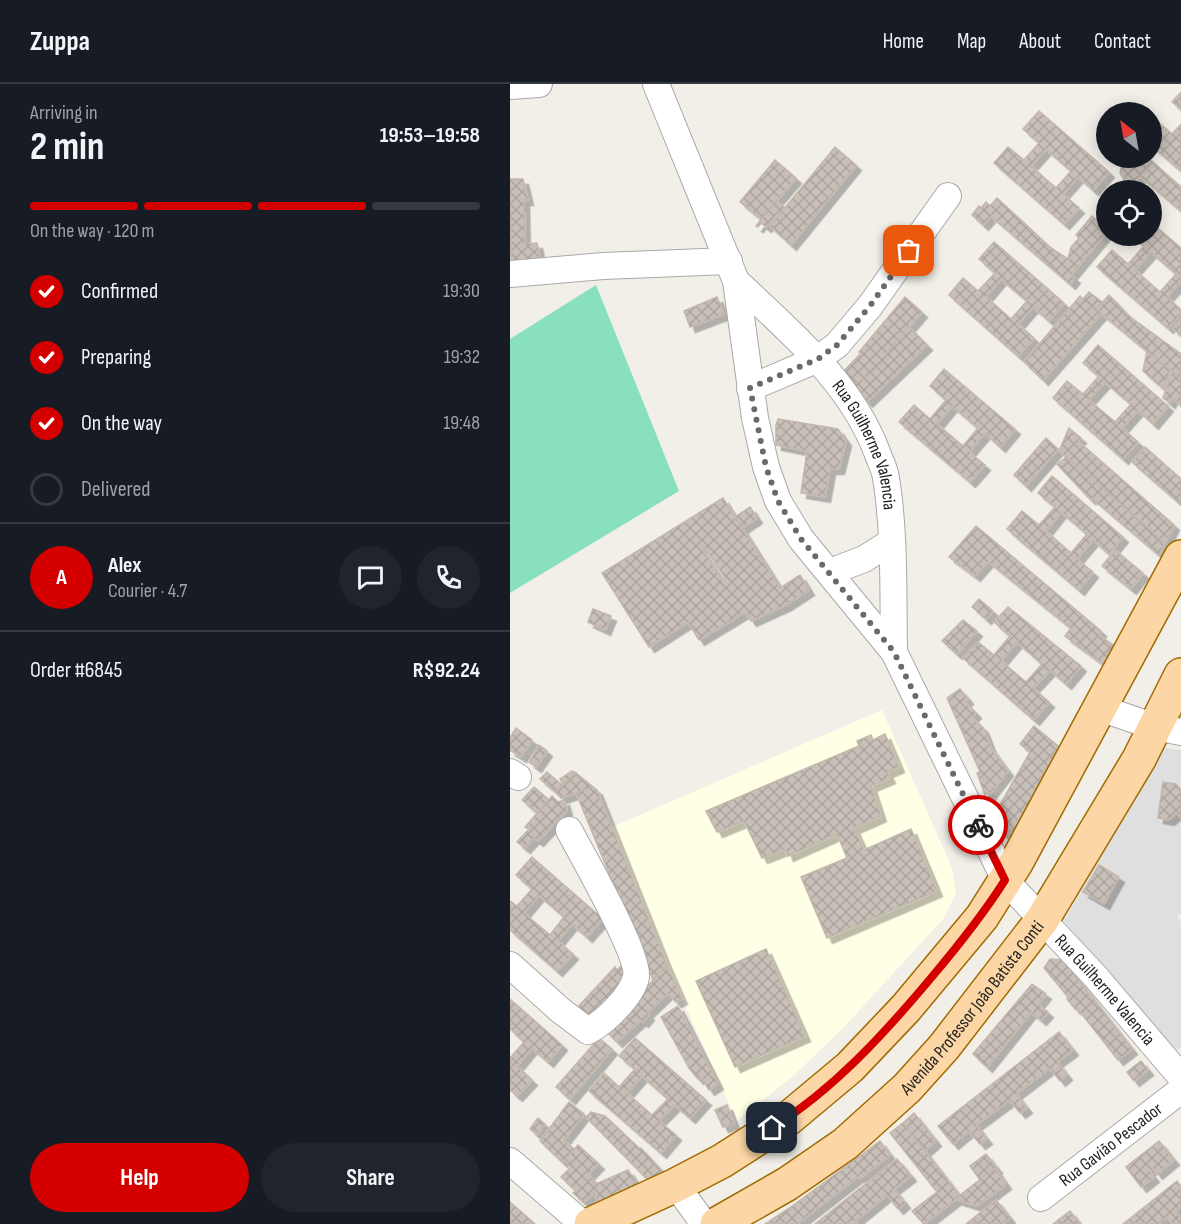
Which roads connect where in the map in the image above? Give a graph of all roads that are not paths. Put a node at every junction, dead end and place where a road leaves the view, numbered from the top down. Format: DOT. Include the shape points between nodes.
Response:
graph roads {
  1 [pos="539,84"];
  2 [pos="656,84"];
  3 [pos="510,86"];
  4 [pos="948,196"];
  5 [pos="733,271"];
  6 [pos="510,274"];
  7 [pos="818,359"];
  8 [pos="750,388"];
  9 [pos="891,542"];
  10 [pos="1181,557"];
  11 [pos="830,573"];
  12 [pos="894,652"];
  13 [pos="1181,675"];
  14 [pos="1100,708"];
  15 [pos="1168,729"];
  16 [pos="569,830"];
  17 [pos="1005,880"];
  18 [pos="1042,920"];
  19 [pos="510,965"];
  20 [pos="1181,1077"];
  21 [pos="1181,1090"];
  22 [pos="510,1161"];
  23 [pos="676,1185"];
  24 [pos="1041,1198"];
  25 [pos="584,1224"];
  26 [pos="591,1224"];
  27 [pos="704,1224"];
  28 [pos="717,1224"];
  1 -- 3 [label="street"];
  2 -- 5 [label="street, Rua Guilherme Valencia"];
  4 -- 7 [label="street" via="870,306 837,345"];
  5 -- 6 [label="street" via="591,267"];
  5 -- 7 [label="street, Rua Guilherme Valencia"];
  5 -- 8 [label="street, Rua Guilherme Valencia"];
  7 -- 8 [label="street"];
  7 -- 9 [label="street, Rua Guilherme Valencia" via="871,437 886,476"];
  8 -- 11 [label="street, Rua Guilherme Valencia" via="766,467 778,501 801,539"];
  9 -- 11 [label="street"];
  9 -- 12 [label="street, Rua Guilherme Valencia"];
  10 -- 14 [label="main road"];
  11 -- 12 [label="street, Rua Guilherme Valencia"];
  12 -- 17 [label="street, Rua Guilherme Valencia"];
  13 -- 15 [label="main road, Avenida Professor João Batista Conti"];
  14 -- 15 [label="street"];
  14 -- 17 [label="main road"];
  15 -- 18 [label="main road, Avenida Professor João Batista Conti" via="1139,759"];
  16 -- 19 [label="street" via="636,966 632,988 606,1020 588,1031"];
  17 -- 18 [label="street, Rua Guilherme Valencia"];
  17 -- 23 [label="main road" via="982,917 937,972 850,1068 789,1118"];
  18 -- 20 [label="street, Rua Guilherme Valencia"];
  18 -- 28 [label="main road, Avenida Professor João Batista Conti" via="944,1047 907,1088 845,1144 787,1184"];
  21 -- 24 [label="street, Rua Gavião Pescador"];
  22 -- 25 [label="street"];
  23 -- 26 [label="main road"];
  23 -- 27 [label="street"];
}
